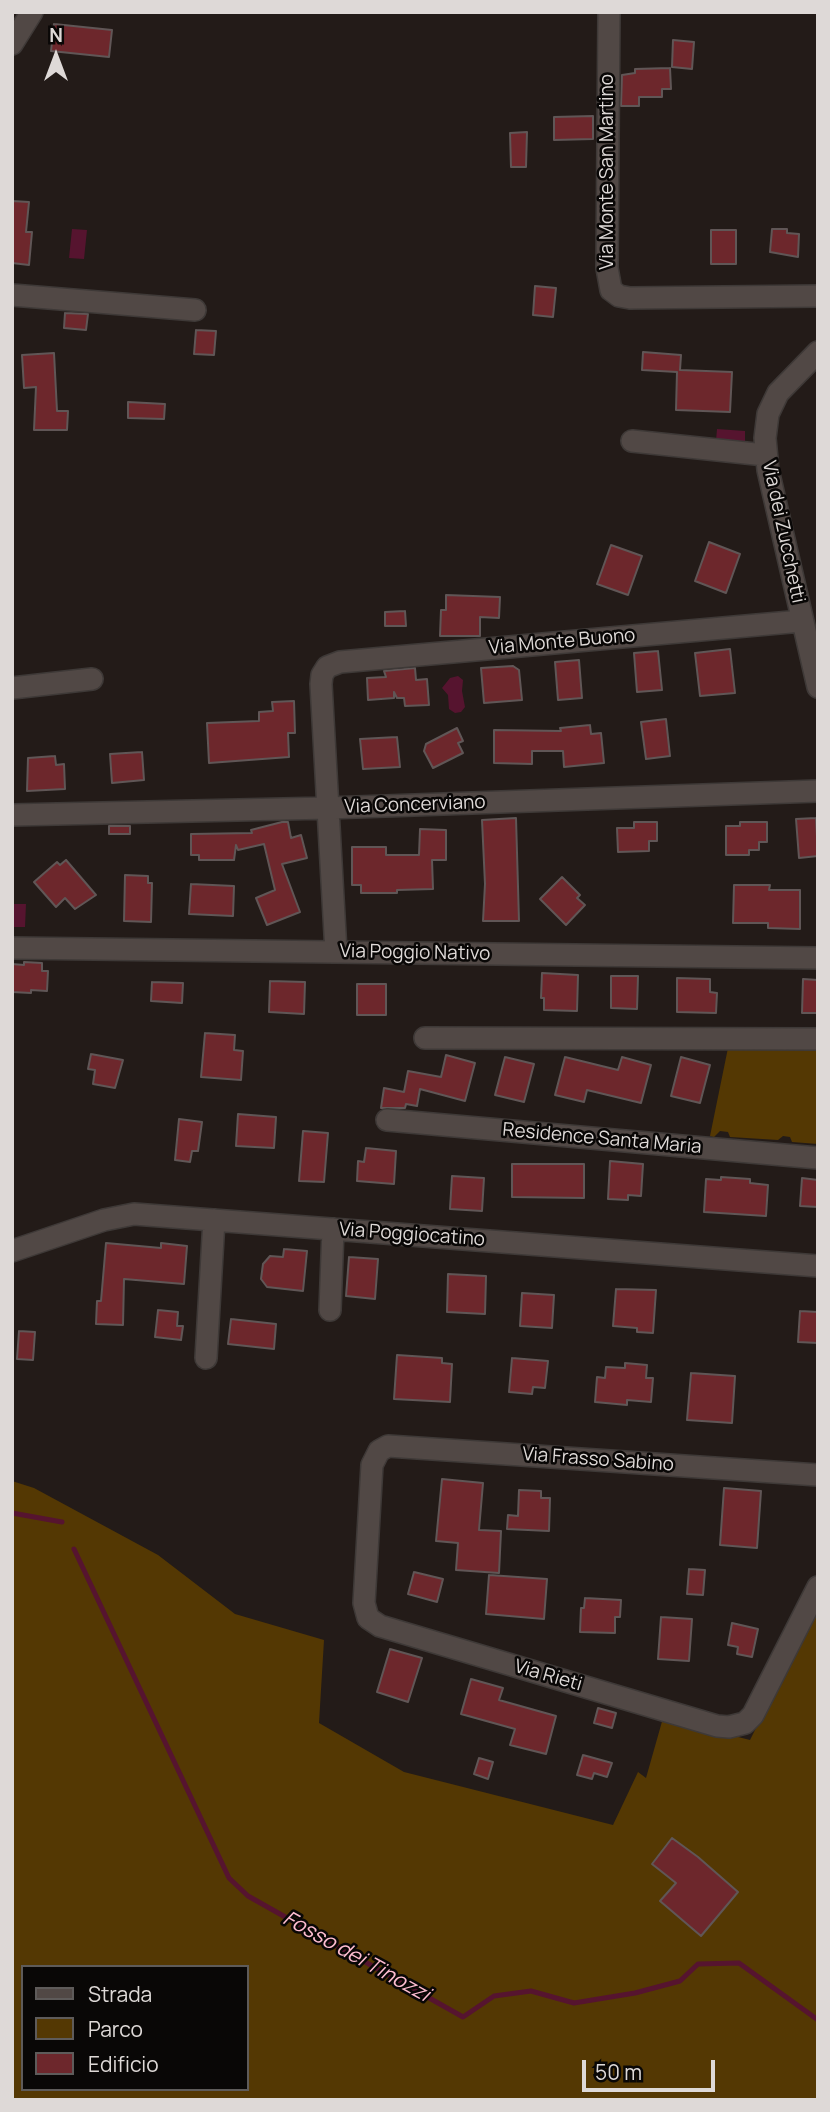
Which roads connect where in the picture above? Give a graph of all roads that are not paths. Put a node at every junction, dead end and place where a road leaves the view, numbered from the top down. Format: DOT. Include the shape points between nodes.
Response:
graph roads {
  1 [pos="32,12"];
  2 [pos="609,12"];
  3 [pos="12,44"];
  4 [pos="12,295"];
  5 [pos="818,296"];
  6 [pos="195,310"];
  7 [pos="818,352"];
  8 [pos="632,441"];
  9 [pos="765,455"];
  10 [pos="802,621"];
  11 [pos="92,679"];
  12 [pos="818,687"];
  13 [pos="12,688"];
  14 [pos="818,791"];
  15 [pos="328,808"];
  16 [pos="12,815"];
  17 [pos="12,947"];
  18 [pos="336,952"];
  19 [pos="818,958"];
  20 [pos="425,1038"];
  21 [pos="818,1039"];
  22 [pos="387,1120"];
  23 [pos="818,1158"];
  24 [pos="214,1220"];
  25 [pos="334,1229"];
  26 [pos="12,1251"];
  27 [pos="818,1266"];
  28 [pos="330,1310"];
  29 [pos="206,1358"];
  30 [pos="379,1451"];
  31 [pos="818,1475"];
  32 [pos="818,1587"];
  1 -- 3 [label="street"];
  2 -- 5 [label="street, Via Monte San Martino" via="607,268 611,290 630,298"];
  4 -- 6 [label="street"];
  7 -- 9 [label="street, Via dei Zucchetti" via="772,403 766,421"];
  8 -- 9 [label="street"];
  9 -- 10 [label="street, Via dei Zucchetti"];
  10 -- 12 [label="street, Via dei Zucchetti"];
  10 -- 15 [label="street, Via Monte Buono" via="331,664 324,670 321,684"];
  11 -- 13 [label="street"];
  14 -- 15 [label="street, Via Concerviano"];
  15 -- 16 [label="street, Via Concerviano"];
  15 -- 18 [label="street"];
  17 -- 18 [label="street, Via Poggio Nativo"];
  18 -- 19 [label="street, Via Poggio Nativo"];
  20 -- 21 [label="street"];
  22 -- 23 [label="street, Residence Santa Maria"];
  24 -- 25 [label="street, Via Poggiocatino"];
  24 -- 26 [label="street, Via Poggiocatino" via="125,1215"];
  24 -- 29 [label="street"];
  25 -- 27 [label="street, Via Poggiocatino"];
  25 -- 28 [label="street"];
  30 -- 31 [label="street, Via Frasso Sabino" via="400,1446"];
  30 -- 32 [label="street, Via Rieti" via="372,1465 364,1603 368,1618 380,1626 729,1727 753,1716"];
}
